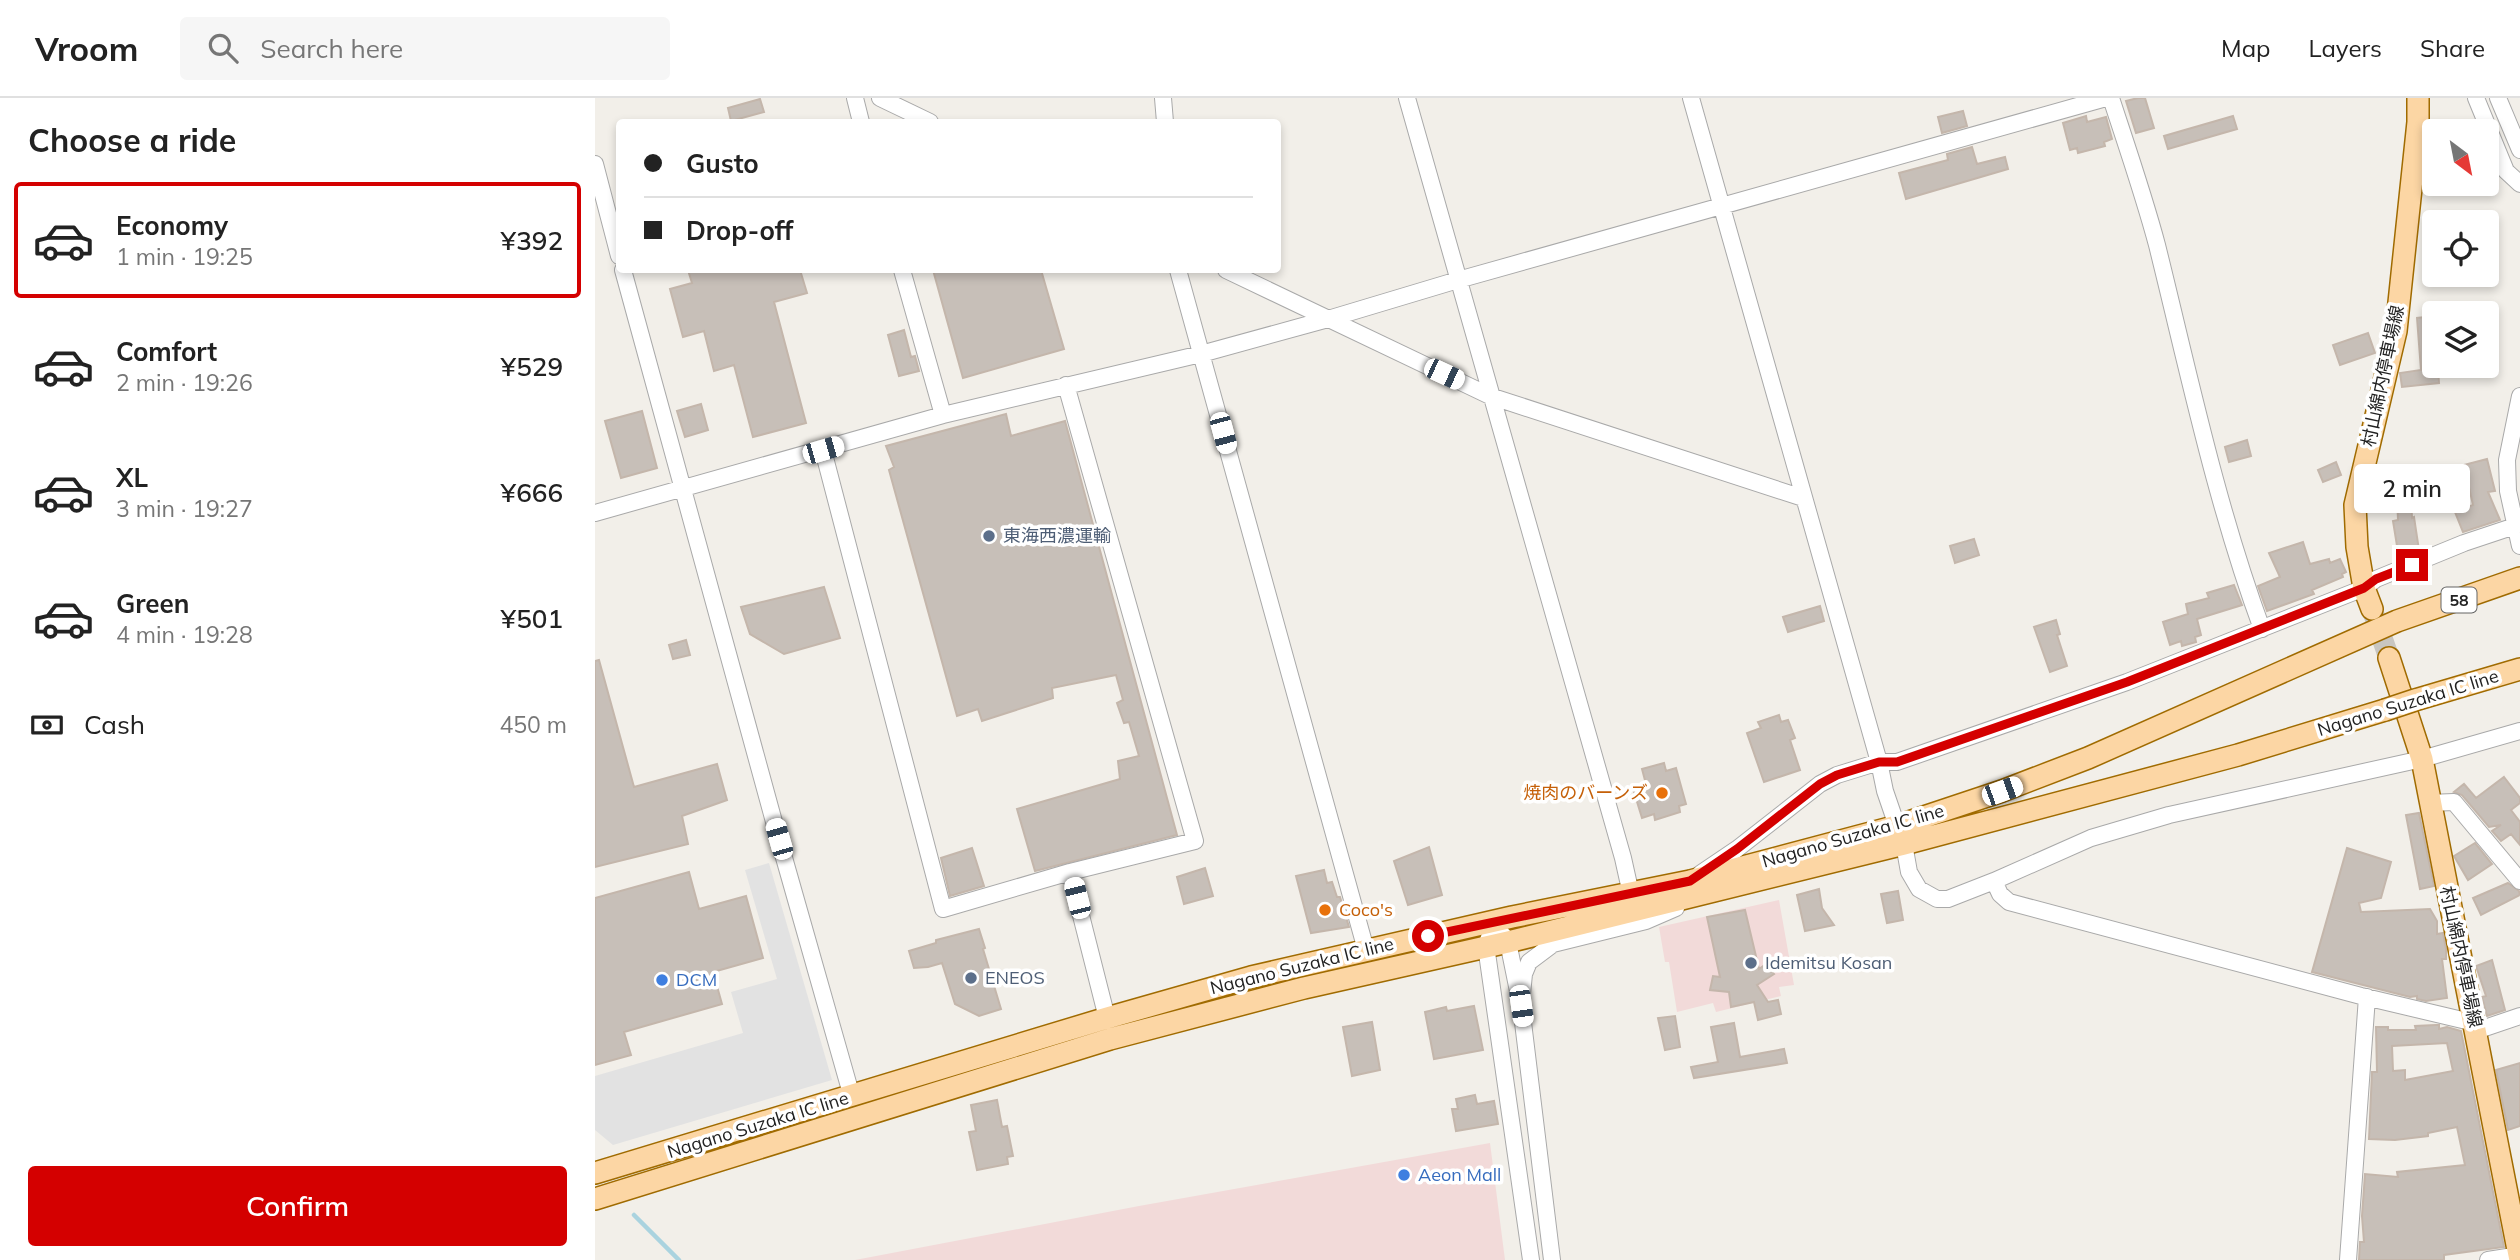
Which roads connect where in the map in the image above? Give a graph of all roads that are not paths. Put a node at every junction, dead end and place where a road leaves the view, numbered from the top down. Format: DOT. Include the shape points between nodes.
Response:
graph roads {
  1 [pos="855,98"];
  2 [pos="880,98"];
  3 [pos="1163,98"];
  4 [pos="1407,98"];
  5 [pos="1691,98"];
  6 [pos="2109,98"];
  7 [pos="2418,98"];
  8 [pos="2476,98"];
  9 [pos="2498,98"];
  10 [pos="860,119"];
  11 [pos="924,119"];
  12 [pos="1165,119"];
  13 [pos="2520,150"];
  14 [pos="595,164"];
  15 [pos="2520,184"];
  16 [pos="1722,207"];
  17 [pos="616,244"];
  18 [pos="624,273"];
  19 [pos="903,273"];
  20 [pos="1179,273"];
  21 [pos="1232,273"];
  22 [pos="1458,280"];
  23 [pos="1328,320"];
  24 [pos="1201,354"];
  25 [pos="1066,385"];
  26 [pos="1490,396"];
  27 [pos="2520,396"];
  28 [pos="943,415"];
  29 [pos="823,450"];
  30 [pos="682,489"];
  31 [pos="1803,498"];
  32 [pos="595,513"];
  33 [pos="2515,526"];
  34 [pos="2520,547"];
  35 [pos="2520,578"];
  36 [pos="2364,588"];
  37 [pos="2372,609"];
  38 [pos="2262,629"];
  39 [pos="2389,658"];
  40 [pos="2520,669"];
  41 [pos="2520,731"];
  42 [pos="2422,759"];
  43 [pos="1879,762"];
  44 [pos="2429,803"];
  45 [pos="1900,835"];
  46 [pos="1070,872"];
  47 [pos="1690,881"];
  48 [pos="1994,881"];
  49 [pos="2520,881"];
  50 [pos="1710,892"];
  51 [pos="1631,894"];
  52 [pos="1495,921"];
  53 [pos="1508,942"];
  54 [pos="1486,946"];
  55 [pos="1366,950"];
  56 [pos="2367,997"];
  57 [pos="1521,1006"];
  58 [pos="2520,1016"];
  59 [pos="1107,1018"];
  60 [pos="2476,1027"];
  61 [pos="852,1097"];
  62 [pos="595,1173"];
  63 [pos="595,1199"];
  64 [pos="2519,1256"];
  65 [pos="1531,1260"];
  66 [pos="1552,1260"];
  67 [pos="2349,1260"];
  68 [pos="2488,1260"];
  1 -- 10 [label="street"];
  2 -- 11 [label="street"];
  3 -- 12 [label="street"];
  4 -- 22 [label="street"];
  5 -- 16 [label="street"];
  6 -- 16 [label="street"];
  6 -- 38 [label="street" via="2156,242 2229,534"];
  7 -- 36 [label="main road, 村山綿内停車場線" via="2396,331 2355,505"];
  8 -- 15 [label="street" via="2506,171"];
  9 -- 13 [label="street"];
  14 -- 17 [label="street"];
  16 -- 22 [label="street"];
  16 -- 31 [label="street"];
  18 -- 30 [label="street"];
  19 -- 28 [label="street"];
  20 -- 24 [label="street"];
  21 -- 23 [label="street"];
  22 -- 23 [label="street"];
  22 -- 26 [label="street"];
  23 -- 24 [label="street"];
  23 -- 26 [label="street"];
  24 -- 25 [label="street"];
  24 -- 55 [label="street"];
  25 -- 28 [label="street"];
  25 -- 46 [label="street" via="1195,841"];
  26 -- 31 [label="street"];
  26 -- 51 [label="street"];
  27 -- 33 [label="street" via="2507,460"];
  28 -- 29 [label="street"];
  29 -- 30 [label="street"];
  29 -- 46 [label="street" via="943,909"];
  30 -- 32 [label="street"];
  30 -- 61 [label="street"];
  31 -- 43 [label="street"];
  33 -- 34 [label="street"];
  33 -- 36 [label="street" via="2376,579"];
  35 -- 45 [label="main road, Nagano Suzaka IC line / 58" via="2397,621 2088,758"];
  36 -- 37 [label="main road, 村山綿内停車場線"];
  36 -- 38 [label="street"];
  38 -- 43 [label="street" via="2127,682 1897,762"];
  39 -- 42 [label="main road, 村山綿内停車場線"];
  40 -- 45 [label="main road, Nagano Suzaka IC line / 58, bridge" via="2238,755"];
  41 -- 42 [label="street"];
  42 -- 44 [label="main road, 村山綿内停車場線"];
  42 -- 48 [label="street" via="2169,815 2091,838"];
  43 -- 45 [label="street"];
  43 -- 47 [label="street" via="1837,775 1806,792"];
  44 -- 49 [label="street" via="2454,802"];
  44 -- 60 [label="main road, 村山綿内停車場線"];
  45 -- 47 [label="main road, Nagano Suzaka IC line / 58"];
  45 -- 48 [label="street" via="1913,880 1937,900 1958,897"];
  45 -- 50 [label="main road, Nagano Suzaka IC line / 58"];
  46 -- 59 [label="street"];
  47 -- 51 [label="main road, Nagano Suzaka IC line / 58"];
  48 -- 56 [label="street" via="2009,902"];
  50 -- 53 [label="main road, Nagano Suzaka IC line / 58"];
  50 -- 57 [label="street" via="1646,921 1543,950 1529,962 1524,974"];
  51 -- 52 [label="main road, Nagano Suzaka IC line / 58"];
  52 -- 53 [label="street"];
  52 -- 54 [label="street"];
  52 -- 55 [label="main road, Nagano Suzaka IC line / 58"];
  53 -- 54 [label="main road, Nagano Suzaka IC line / 58"];
  53 -- 57 [label="street"];
  54 -- 63 [label="main road, Nagano Suzaka IC line / 58" via="1110,1039"];
  54 -- 65 [label="street"];
  55 -- 59 [label="main road, Nagano Suzaka IC line / 58"];
  56 -- 60 [label="street"];
  56 -- 67 [label="street"];
  57 -- 66 [label="street"];
  58 -- 60 [label="street"];
  59 -- 61 [label="main road, Nagano Suzaka IC line / 58"];
  60 -- 64 [label="main road, 村山綿内停車場線"];
  61 -- 62 [label="main road, Nagano Suzaka IC line / 58"];
  64 -- 68 [label="street"];
}
